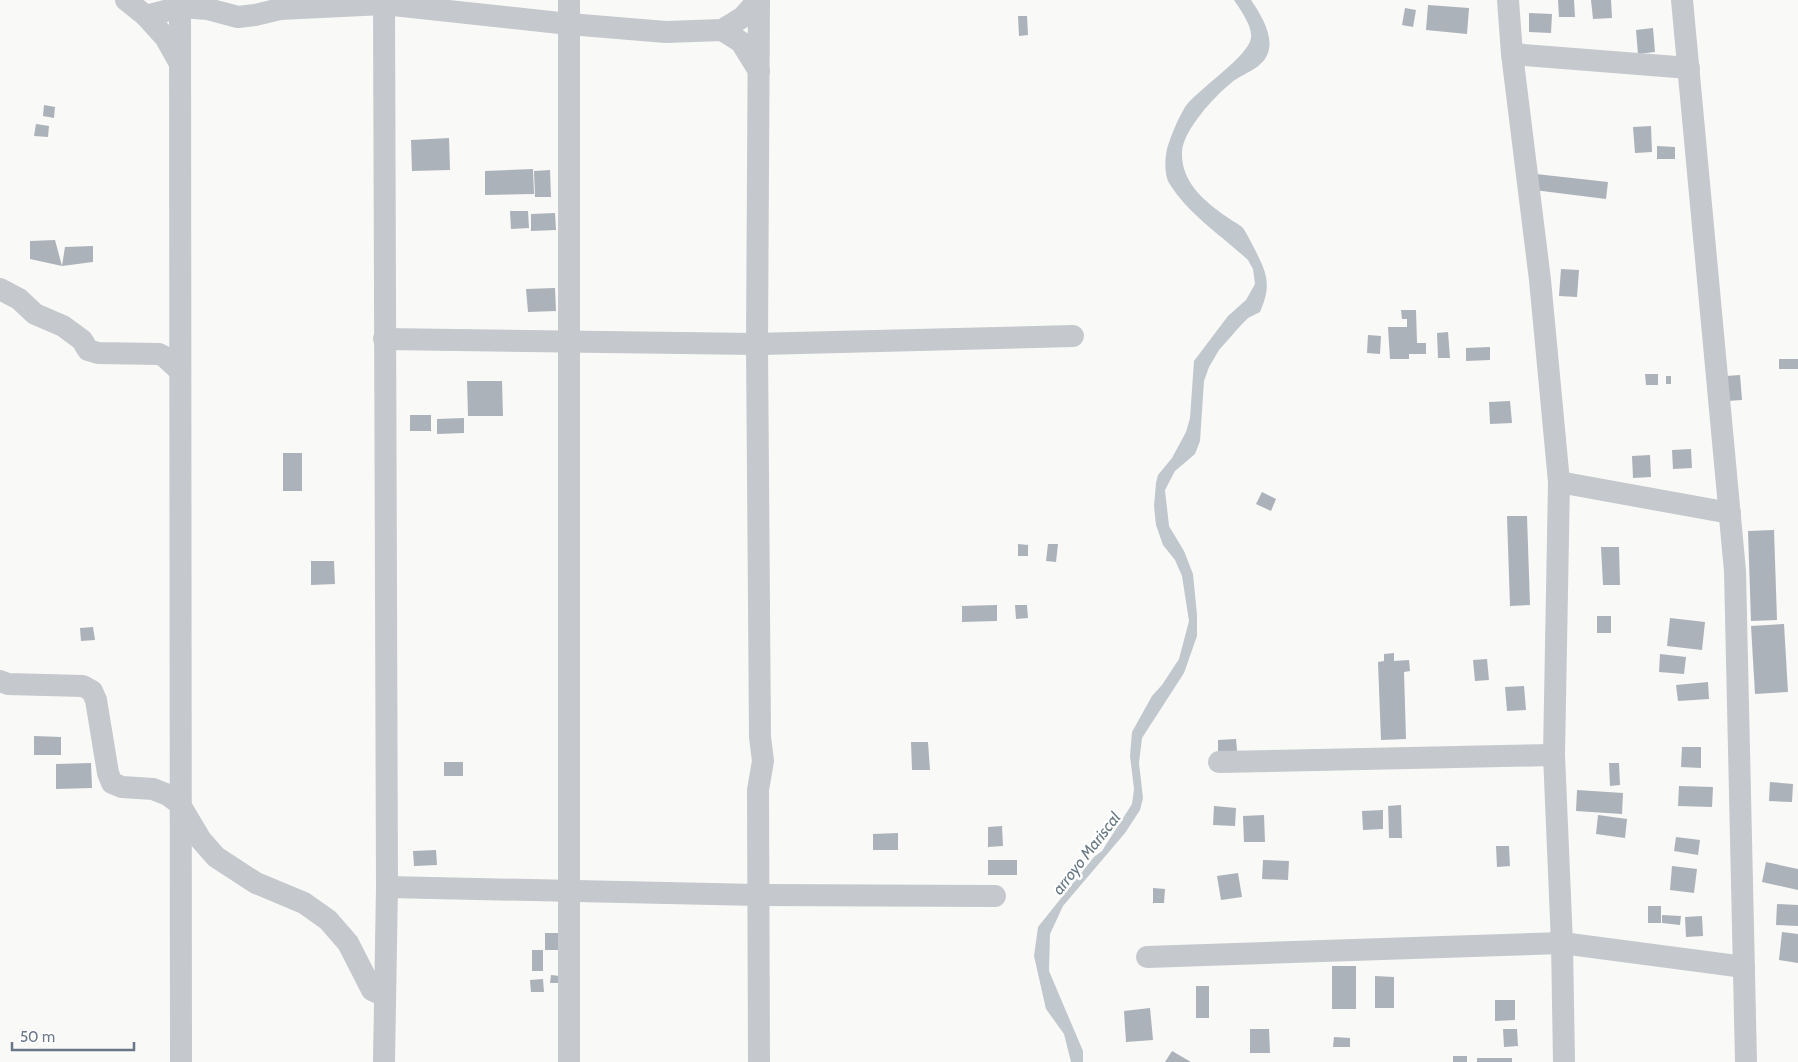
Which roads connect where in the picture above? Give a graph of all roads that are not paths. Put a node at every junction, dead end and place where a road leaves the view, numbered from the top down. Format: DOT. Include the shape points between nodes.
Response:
graph roads {
  1 [pos="126,0"];
  2 [pos="569,0"];
  3 [pos="759,0"];
  4 [pos="1508,0"];
  5 [pos="1682,0"];
  6 [pos="384,2"];
  7 [pos="180,6"];
  8 [pos="146,16"];
  9 [pos="569,24"];
  10 [pos="722,30"];
  11 [pos="1512,54"];
  12 [pos="180,64"];
  13 [pos="1689,68"];
  14 [pos="759,71"];
  15 [pos="0,289"];
  16 [pos="1073,336"];
  17 [pos="384,339"];
  18 [pos="569,343"];
  19 [pos="757,344"];
  20 [pos="180,370"];
  21 [pos="1560,482"];
  22 [pos="1730,513"];
  23 [pos="0,682"];
  24 [pos="1554,755"];
  25 [pos="1219,762"];
  26 [pos="179,804"];
  27 [pos="387,887"];
  28 [pos="570,891"];
  29 [pos="758,894"];
  30 [pos="995,896"];
  31 [pos="1562,942"];
  32 [pos="1147,956"];
  33 [pos="1744,967"];
  34 [pos="385,996"];
  35 [pos="181,1062"];
  36 [pos="384,1062"];
  37 [pos="569,1062"];
  38 [pos="759,1062"];
  39 [pos="1564,1062"];
  40 [pos="1746,1062"];
  1 -- 8 [label="street"];
  2 -- 9 [label="street"];
  3 -- 10 [label="street" via="743,18"];
  3 -- 14 [label="street"];
  4 -- 11 [label="street"];
  5 -- 13 [label="street"];
  6 -- 7 [label="street" via="280,9 238,16"];
  6 -- 9 [label="street"];
  6 -- 17 [label="street"];
  7 -- 8 [label="street"];
  7 -- 12 [label="street"];
  8 -- 12 [label="street" via="165,37"];
  9 -- 10 [label="street" via="658,32"];
  9 -- 18 [label="street"];
  10 -- 14 [label="street" via="741,42"];
  11 -- 13 [label="street"];
  11 -- 21 [label="street" via="1540,280"];
  12 -- 20 [label="street"];
  13 -- 22 [label="street"];
  14 -- 19 [label="street"];
  15 -- 20 [label="street" via="19,299 35,314 68,329 82,340 88,350 159,354"];
  16 -- 19 [label="street"];
  17 -- 18 [label="street"];
  17 -- 27 [label="street"];
  18 -- 19 [label="street"];
  18 -- 28 [label="street"];
  19 -- 29 [label="street" via="760,737 763,761 758,790"];
  20 -- 26 [label="street"];
  21 -- 22 [label="street"];
  21 -- 24 [label="street"];
  22 -- 33 [label="street" via="1737,633"];
  23 -- 26 [label="street" via="83,686 92,691 112,783 161,791"];
  24 -- 25 [label="street"];
  24 -- 31 [label="street"];
  26 -- 34 [label="street" via="201,840 216,857 256,883 304,903 328,920 348,943 372,990"];
  26 -- 35 [label="street"];
  27 -- 28 [label="street"];
  27 -- 34 [label="street"];
  28 -- 29 [label="street"];
  28 -- 37 [label="street"];
  29 -- 30 [label="street"];
  29 -- 38 [label="street"];
  31 -- 32 [label="street"];
  31 -- 33 [label="street"];
  31 -- 39 [label="street"];
  33 -- 40 [label="street"];
  34 -- 36 [label="street"];
}
